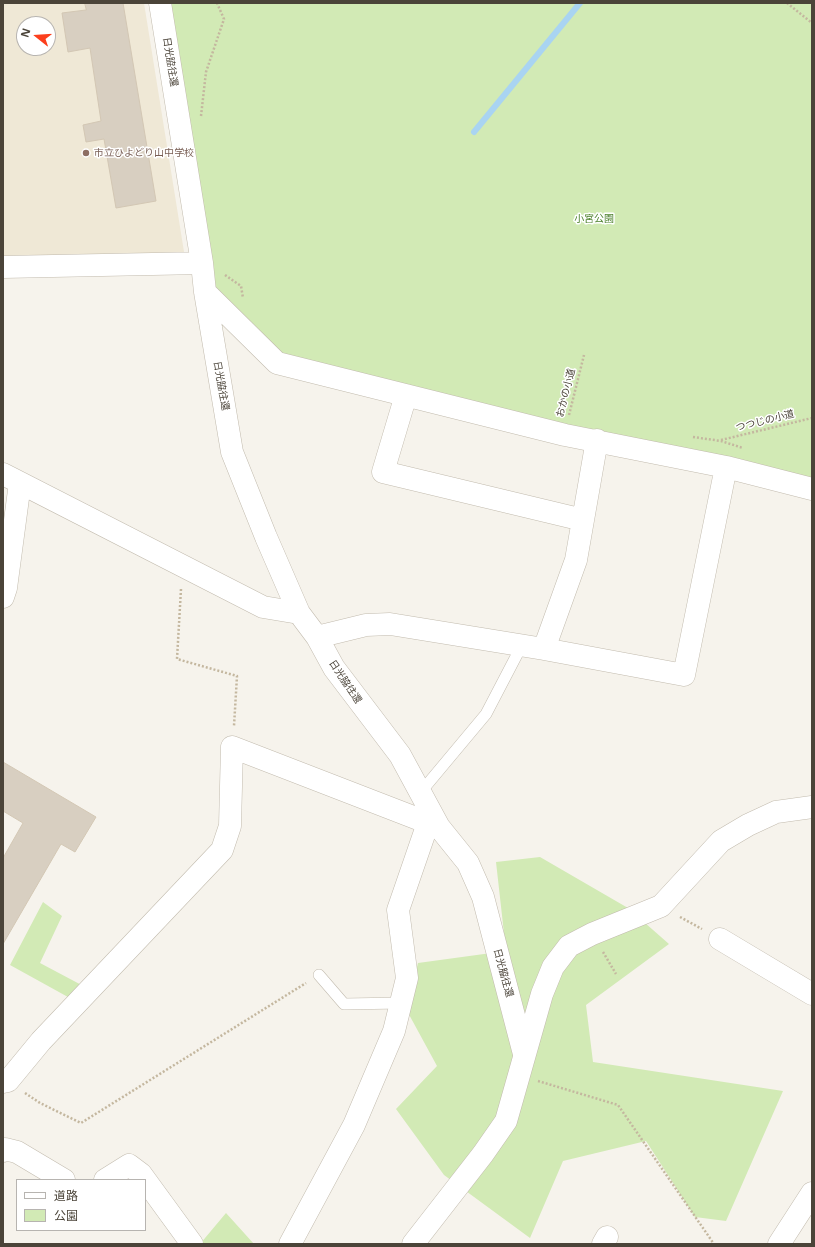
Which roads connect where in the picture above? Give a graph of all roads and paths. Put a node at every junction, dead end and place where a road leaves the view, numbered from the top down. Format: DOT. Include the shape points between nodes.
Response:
graph roads {
  1 [pos="160,3"];
  2 [pos="217,3"];
  3 [pos="787,3"];
  4 [pos="812,23"];
  5 [pos="201,118"];
  6 [pos="202,263"];
  7 [pos="3,267"];
  8 [pos="224,281"];
  9 [pos="204,292"];
  10 [pos="243,301"];
  11 [pos="584,355"];
  12 [pos="406,395"];
  13 [pos="812,418"];
  14 [pos="565,435"];
  15 [pos="690,437"];
  16 [pos="597,440"];
  17 [pos="721,440"];
  18 [pos="744,448"];
  19 [pos="726,468"];
  20 [pos="11,478"];
  21 [pos="812,489"];
  22 [pos="583,520"];
  23 [pos="182,564"];
  24 [pos="3,597"];
  25 [pos="299,613"];
  26 [pos="317,636"];
  27 [pos="522,645"];
  28 [pos="544,649"];
  29 [pos="232,747"];
  30 [pos="420,794"];
  31 [pos="812,808"];
  32 [pos="433,825"];
  33 [pos="668,910"];
  34 [pos="592,934"];
  35 [pos="720,939"];
  36 [pos="616,974"];
  37 [pos="318,975"];
  38 [pos="812,994"];
  39 [pos="401,1003"];
  40 [pos="524,1054"];
  41 [pos="528,1078"];
  42 [pos="6,1082"];
  43 [pos="3,1151"];
  44 [pos="62,1179"];
  45 [pos="107,1179"];
  46 [pos="145,1179"];
  47 [pos="146,1181"];
  48 [pos="812,1193"];
  49 [pos="192,1244"];
  50 [pos="290,1244"];
  51 [pos="413,1244"];
  52 [pos="714,1244"];
  53 [pos="779,1244"];
  1 -- 6 [label="street, 日光脇往還"];
  2 -- 5 [label="path" via="224,19 206,72"];
  3 -- 4 [label="path"];
  6 -- 7 [label="street"];
  6 -- 9 [label="street, 日光脇往還"];
  8 -- 10 [label="path" via="223,274 241,286"];
  9 -- 12 [label="street" via="277,362"];
  9 -- 25 [label="street, 日光脇往還" via="232,452"];
  11 -- 14 [label="path, おかの小道"];
  12 -- 14 [label="street"];
  12 -- 22 [label="street" via="383,472"];
  13 -- 17 [label="path, つつじの小道"];
  14 -- 16 [label="street"];
  15 -- 17 [label="path"];
  16 -- 19 [label="street"];
  16 -- 22 [label="street"];
  17 -- 18 [label="path"];
  19 -- 21 [label="street"];
  19 -- 28 [label="street" via="684,675"];
  20 -- 23 [label="street"];
  20 -- 24 [label="street" via="6,588"];
  22 -- 28 [label="street" via="576,560"];
  23 -- 25 [label="street" via="263,607"];
  23 -- 29 [label="path" via="177,659 237,676"];
  25 -- 26 [label="street, 日光脇往還"];
  26 -- 27 [label="street" via="366,625 390,624"];
  26 -- 30 [label="street, 日光脇往還" via="334,668 400,755"];
  27 -- 28 [label="street"];
  27 -- 30 [label="lane" via="486,714"];
  29 -- 32 [label="street"];
  29 -- 42 [label="street" via="230,826 222,850 41,1041"];
  30 -- 32 [label="street, 日光脇往還"];
  31 -- 33 [label="street" via="776,812 722,841"];
  32 -- 39 [label="street" via="398,910 407,978"];
  32 -- 40 [label="street, 日光脇往還" via="468,863 483,897"];
  33 -- 34 [label="street"];
  33 -- 35 [label="path"];
  34 -- 36 [label="path"];
  34 -- 40 [label="street" via="569,946 552,967"];
  35 -- 38 [label="street"];
  37 -- 39 [label="lane" via="344,1004"];
  37 -- 42 [label="path" via="81,1123 40,1103"];
  39 -- 50 [label="street" via="394,1031 354,1125"];
  40 -- 41 [label="street"];
  41 -- 51 [label="street" via="506,1121"];
  41 -- 52 [label="path" via="618,1105"];
  43 -- 44 [label="street" via="5,1149 17,1152"];
  45 -- 46 [label="street" via="129,1165"];
  47 -- 49 [label="street"];
  48 -- 53 [label="street"];
}
